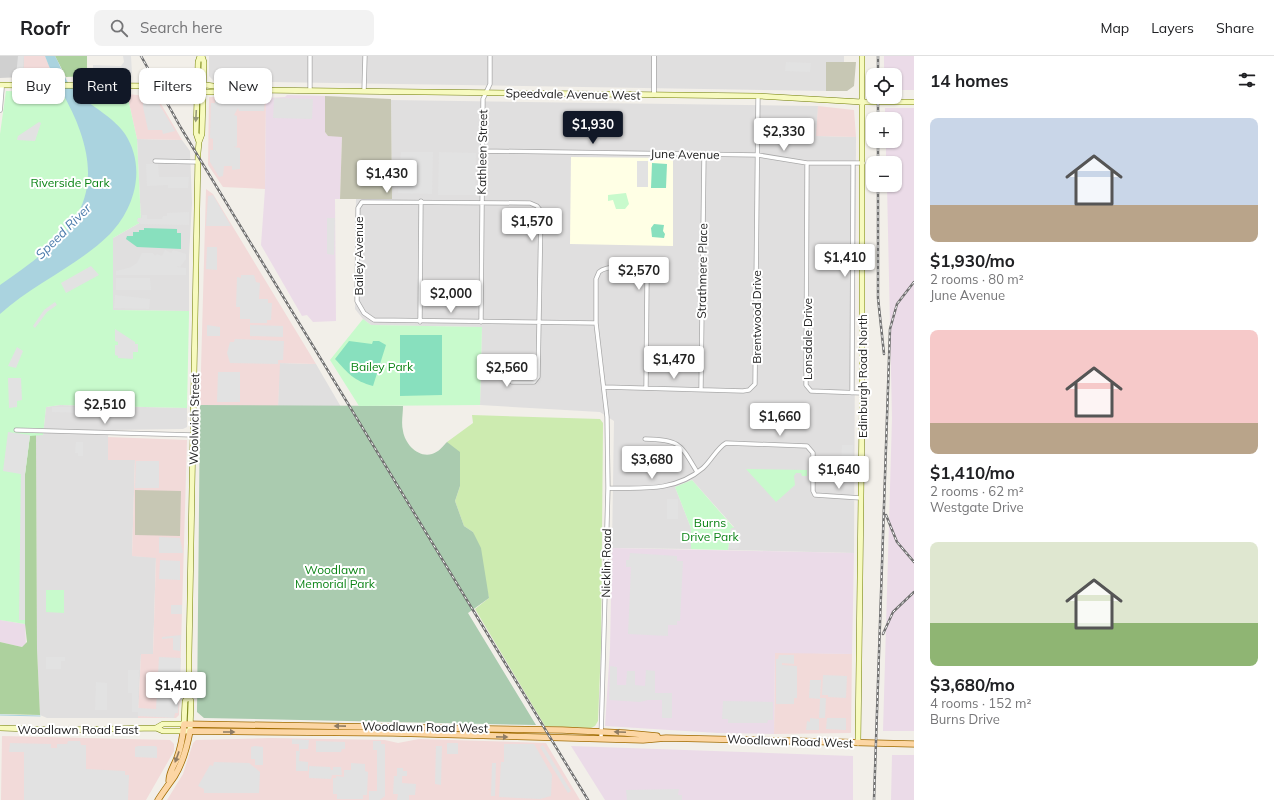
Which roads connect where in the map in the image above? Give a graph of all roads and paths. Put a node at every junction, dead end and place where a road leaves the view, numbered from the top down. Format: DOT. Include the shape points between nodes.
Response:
graph roads {
  1 [pos="201,56"];
  2 [pos="310,56"];
  3 [pos="365,56"];
  4 [pos="490,56"];
  5 [pos="654,56"];
  6 [pos="862,56"];
  7 [pos="201,68"];
  8 [pos="1,85"];
  9 [pos="139,86"];
  10 [pos="272,90"];
  11 [pos="310,90"];
  12 [pos="364,91"];
  13 [pos="487,92"];
  14 [pos="654,95"];
  15 [pos="758,96"];
  16 [pos="862,102"];
  17 [pos="914,102"];
  18 [pos="201,104"];
  19 [pos="0,110"];
  20 [pos="483,151"];
  21 [pos="704,154"];
  22 [pos="758,155"];
  23 [pos="155,160"];
  24 [pos="198,162"];
  25 [pos="807,163"];
  26 [pos="853,164"];
  27 [pos="863,164"];
  28 [pos="421,202"];
  29 [pos="482,202"];
  30 [pos="420,322"];
  31 [pos="481,322"];
  32 [pos="539,323"];
  33 [pos="596,323"];
  34 [pos="538,370"];
  35 [pos="604,387"];
  36 [pos="646,387"];
  37 [pos="701,388"];
  38 [pos="852,393"];
  39 [pos="862,393"];
  40 [pos="16,430"];
  41 [pos="193,435"];
  42 [pos="645,439"];
  43 [pos="697,472"];
  44 [pos="608,488"];
  45 [pos="861,498"];
  46 [pos="189,696"];
  47 [pos="184,724"];
  48 [pos="191,724"];
  49 [pos="0,728"];
  50 [pos="156,728"];
  51 [pos="183,731"];
  52 [pos="190,731"];
  53 [pos="601,732"];
  54 [pos="601,738"];
  55 [pos="666,738"];
  56 [pos="858,743"];
  57 [pos="914,744"];
  58 [pos="169,781"];
  59 [pos="158,800"];
  1 -- 7 [label="main road, Woolwich Street"];
  2 -- 11 [label="street"];
  3 -- 12 [label="street"];
  4 -- 13 [label="street, Kathleen Street" via="490,84"];
  5 -- 14 [label="street"];
  6 -- 16 [label="main road, Edinburgh Road North"];
  8 -- 9 [label="main road"];
  8 -- 19 [label="street"];
  10 -- 11 [label="main road, Speedvale Avenue West"];
  11 -- 12 [label="main road, Speedvale Avenue West"];
  12 -- 13 [label="main road, Speedvale Avenue West"];
  13 -- 14 [label="main road, Speedvale Avenue West"];
  13 -- 20 [label="street, Kathleen Street" via="483,99"];
  14 -- 15 [label="main road, Speedvale Avenue West"];
  15 -- 16 [label="main road, Speedvale Avenue West"];
  15 -- 22 [label="street, Brentwood Drive"];
  16 -- 17 [label="main road, Speedvale Avenue West"];
  16 -- 27 [label="main road, Edinburgh Road North"];
  18 -- 24 [label="main road, Woolwich Street" via="202,134 198,142"];
  20 -- 21 [label="street, June Avenue"];
  20 -- 29 [label="street, Kathleen Street"];
  21 -- 22 [label="street, June Avenue"];
  21 -- 37 [label="street, Strathmere Place"];
  22 -- 25 [label="street, June Avenue"];
  22 -- 37 [label="street, Brentwood Drive" via="755,384 749,390"];
  23 -- 24 [label="street"];
  24 -- 41 [label="main road, Woolwich Street"];
  25 -- 26 [label="street, June Avenue"];
  25 -- 38 [label="street, Lonsdale Drive" via="806,385 811,391"];
  26 -- 27 [label="street, June Avenue"];
  26 -- 38 [label="street"];
  27 -- 39 [label="main road, Edinburgh Road North"];
  28 -- 29 [label="street"];
  28 -- 30 [label="street"];
  28 -- 30 [label="street, Bailey Avenue" via="359,204 357,301 370,319"];
  29 -- 31 [label="street, Kathleen Street"];
  29 -- 32 [label="street" via="530,203 537,206 540,212"];
  30 -- 31 [label="street, Bailey Avenue"];
  31 -- 32 [label="street, Bailey Avenue"];
  32 -- 33 [label="street, Bailey Avenue"];
  32 -- 34 [label="street"];
  33 -- 35 [label="street, Nicklin Road"];
  33 -- 36 [label="street, Nicklin Road" via="598,272 604,268 642,269 647,278"];
  34 -- 34 [label="street" via="513,372 510,374 510,380 534,382 538,377"];
  35 -- 36 [label="street, Brentwood Drive"];
  35 -- 44 [label="street, Nicklin Road"];
  36 -- 37 [label="street, Brentwood Drive"];
  38 -- 39 [label="street, Lonsdale Drive"];
  39 -- 45 [label="main road, Edinburgh Road North"];
  40 -- 41 [label="street"];
  41 -- 46 [label="main road, Woolwich Street"];
  42 -- 43 [label="street" via="667,440 679,445"];
  43 -- 44 [label="street" via="684,480 663,487"];
  43 -- 45 [label="street" via="726,443 807,446 813,453 815,495"];
  44 -- 53 [label="street, Nicklin Road"];
  45 -- 56 [label="main road, Edinburgh Road North"];
  46 -- 47 [label="main road, Woolwich Street" via="185,701"];
  46 -- 48 [label="main road, Woolwich Street"];
  47 -- 48 [label="main road, Woodlawn Road West"];
  47 -- 50 [label="main road, Woodlawn Road East" via="163,724"];
  47 -- 51 [label="main road, Woolwich Street"];
  48 -- 52 [label="main road, Woolwich Street"];
  53 -- 48 [label="main road, Woodlawn Road West, one-way"];
  49 -- 50 [label="main road, Woodlawn Road East"];
  50 -- 51 [label="main road, Woodlawn Road East" via="163,731"];
  51 -- 52 [label="main road, Woodlawn Road East"];
  51 -- 58 [label="main road, Woolwich Street, one-way"];
  52 -- 54 [label="main road, Woodlawn Road West, one-way"];
  52 -- 58 [label="main road, Woolwich Street" via="183,759 174,777"];
  53 -- 54 [label="street, Nicklin Road"];
  55 -- 53 [label="main road, Woodlawn Road West, one-way"];
  54 -- 55 [label="main road, Woodlawn Road West"];
  55 -- 56 [label="main road, Woodlawn Road West"];
  56 -- 57 [label="main road, Woodlawn Road West"];
  58 -- 59 [label="main road, Woolwich Street"];
}
